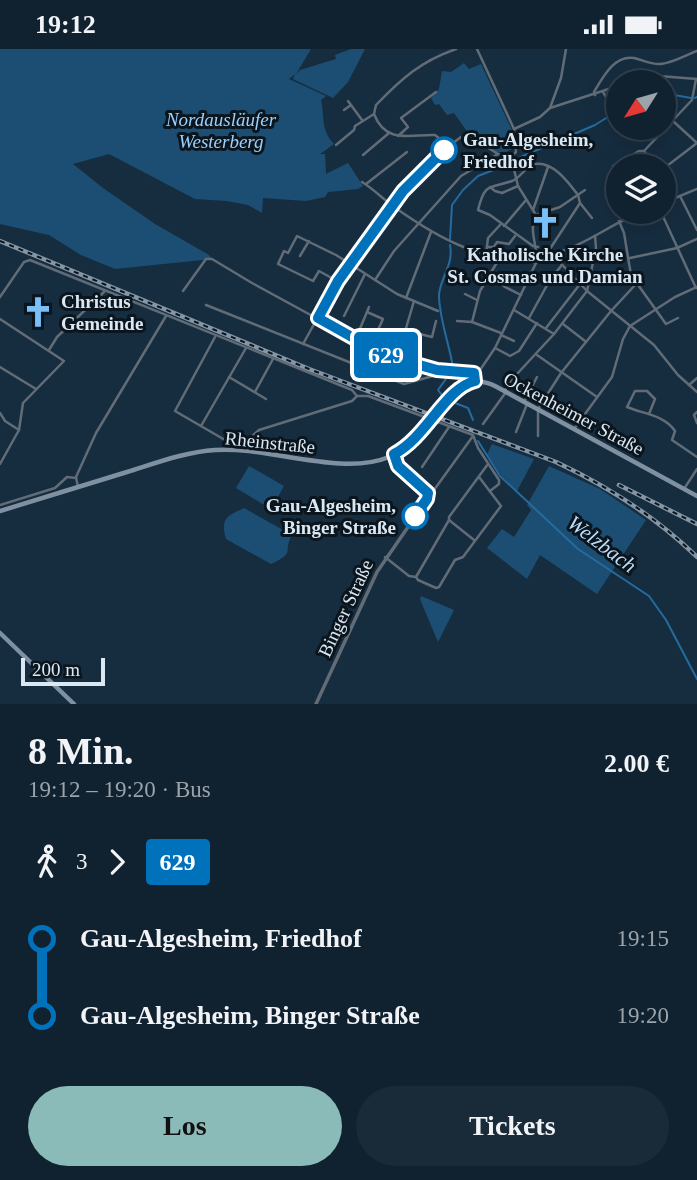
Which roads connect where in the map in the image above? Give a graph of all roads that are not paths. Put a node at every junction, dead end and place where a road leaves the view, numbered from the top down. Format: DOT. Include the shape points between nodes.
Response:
graph roads {
  1 [pos="456,49"];
  2 [pos="477,49"];
  3 [pos="566,49"];
  4 [pos="697,51"];
  5 [pos="676,77"];
  6 [pos="697,79"];
  7 [pos="606,91"];
  8 [pos="436,92"];
  9 [pos="603,92"];
  10 [pos="595,95"];
  11 [pos="606,97"];
  12 [pos="697,99"];
  13 [pos="692,100"];
  14 [pos="550,108"];
  15 [pos="344,110"];
  16 [pos="374,114"];
  17 [pos="676,118"];
  18 [pos="362,120"];
  19 [pos="676,124"];
  20 [pos="514,128"];
  21 [pos="389,133"];
  22 [pos="398,136"];
  23 [pos="655,140"];
  24 [pos="697,143"];
  25 [pos="336,145"];
  26 [pos="449,145"];
  27 [pos="644,151"];
  28 [pos="407,152"];
  29 [pos="634,154"];
  30 [pos="646,154"];
  31 [pos="363,155"];
  32 [pos="498,155"];
  33 [pos="511,157"];
  34 [pos="676,159"];
  35 [pos="548,167"];
  36 [pos="516,180"];
  37 [pos="490,186"];
  38 [pos="518,186"];
  39 [pos="697,189"];
  40 [pos="586,190"];
  41 [pos="578,195"];
  42 [pos="680,196"];
  43 [pos="676,197"];
  44 [pos="526,200"];
  45 [pos="580,203"];
  46 [pos="393,206"];
  47 [pos="533,211"];
  48 [pos="536,215"];
  49 [pos="592,218"];
  50 [pos="417,223"];
  51 [pos="614,224"];
  52 [pos="620,224"];
  53 [pos="666,224"];
  54 [pos="502,225"];
  55 [pos="697,230"];
  56 [pos="431,232"];
  57 [pos="515,235"];
  58 [pos="595,236"];
  59 [pos="697,239"];
  60 [pos="309,241"];
  61 [pos="488,247"];
  62 [pos="538,247"];
  63 [pos="677,248"];
  64 [pos="486,254"];
  65 [pos="552,254"];
  66 [pos="300,256"];
  67 [pos="545,256"];
  68 [pos="628,258"];
  69 [pos="499,259"];
  70 [pos="536,263"];
  71 [pos="349,265"];
  72 [pos="562,265"];
  73 [pos="490,273"];
  74 [pos="365,274"];
  75 [pos="375,280"];
  76 [pos="338,281"];
  77 [pos="581,283"];
  78 [pos="636,284"];
  79 [pos="696,288"];
  80 [pos="183,291"];
  81 [pos="587,291"];
  82 [pos="104,292"];
  83 [pos="464,294"];
  84 [pos="522,295"];
  85 [pos="0,297"];
  86 [pos="406,297"];
  87 [pos="477,300"];
  88 [pos="414,301"];
  89 [pos="206,305"];
  90 [pos="369,307"];
  91 [pos="657,308"];
  92 [pos="513,310"];
  93 [pos="438,311"];
  94 [pos="611,311"];
  95 [pos="367,312"];
  96 [pos="166,316"];
  97 [pos="344,316"];
  98 [pos="318,318"];
  99 [pos="529,318"];
  100 [pos="678,318"];
  101 [pos="0,319"];
  102 [pos="436,321"];
  103 [pos="457,321"];
  104 [pos="472,322"];
  105 [pos="537,323"];
  106 [pos="563,324"];
  107 [pos="630,326"];
  108 [pos="546,328"];
  109 [pos="404,330"];
  110 [pos="501,334"];
  111 [pos="554,334"];
  112 [pos="216,336"];
  113 [pos="355,339"];
  114 [pos="514,341"];
  115 [pos="586,342"];
  116 [pos="303,344"];
  117 [pos="370,347"];
  118 [pos="246,348"];
  119 [pos="495,348"];
  120 [pos="48,351"];
  121 [pos="536,355"];
  122 [pos="272,359"];
  123 [pos="397,359"];
  124 [pos="0,366"];
  125 [pos="442,371"];
  126 [pos="472,371"];
  127 [pos="478,373"];
  128 [pos="561,373"];
  129 [pos="229,377"];
  130 [pos="537,377"];
  131 [pos="612,377"];
  132 [pos="697,378"];
  133 [pos="618,380"];
  134 [pos="478,381"];
  135 [pos="689,385"];
  136 [pos="37,389"];
  137 [pos="505,392"];
  138 [pos="697,392"];
  139 [pos="255,393"];
  140 [pos="357,396"];
  141 [pos="597,397"];
  142 [pos="267,399"];
  143 [pos="525,403"];
  144 [pos="441,409"];
  145 [pos="538,409"];
  146 [pos="0,412"];
  147 [pos="697,412"];
  148 [pos="649,414"];
  149 [pos="697,423"];
  150 [pos="483,424"];
  151 [pos="201,426"];
  152 [pos="449,427"];
  153 [pos="574,429"];
  154 [pos="19,430"];
  155 [pos="516,432"];
  156 [pos="473,436"];
  157 [pos="538,436"];
  158 [pos="250,438"];
  159 [pos="247,451"];
  160 [pos="394,454"];
  161 [pos="388,457"];
  162 [pos="697,457"];
  163 [pos="0,464"];
  164 [pos="488,464"];
  165 [pos="398,466"];
  166 [pos="422,467"];
  167 [pos="697,469"];
  168 [pos="479,476"];
  169 [pos="76,478"];
  170 [pos="78,487"];
  171 [pos="684,489"];
  172 [pos="490,491"];
  173 [pos="428,493"];
  174 [pos="697,496"];
  175 [pos="0,505"];
  176 [pos="0,511"];
  177 [pos="449,520"];
  178 [pos="474,540"];
  179 [pos="385,558"];
  180 [pos="416,577"];
  181 [pos="0,633"];
  182 [pos="74,704"];
  183 [pos="316,704"];
  1 -- 16 [label="street" via="415,68 376,105"];
  2 -- 20 [label="street"];
  3 -- 14 [label="street"];
  4 -- 10 [label="street" via="663,64 621,59 603,76"];
  5 -- 6 [label="street"];
  6 -- 13 [label="street"];
  7 -- 9 [label="street"];
  8 -- 22 [label="street" via="401,118 408,127"];
  9 -- 10 [label="street"];
  9 -- 11 [label="street"];
  10 -- 14 [label="street"];
  12 -- 13 [label="street"];
  13 -- 17 [label="street"];
  14 -- 20 [label="street"];
  15 -- 18 [label="street" via="349,103"];
  16 -- 18 [label="street"];
  16 -- 21 [label="street"];
  18 -- 25 [label="street"];
  19 -- 24 [label="street"];
  20 -- 33 [label="street" via="516,149"];
  21 -- 22 [label="street"];
  21 -- 31 [label="street"];
  22 -- 26 [label="street" via="435,135"];
  23 -- 27 [label="street"];
  24 -- 34 [label="street"];
  26 -- 32 [label="street" via="471,137"];
  26 -- 46 [label="street"];
  27 -- 29 [label="street"];
  27 -- 30 [label="street"];
  28 -- 46 [label="street" via="364,183"];
  32 -- 33 [label="street"];
  32 -- 50 [label="street" via="461,176"];
  33 -- 36 [label="street"];
  35 -- 36 [label="street" via="532,165"];
  35 -- 41 [label="street" via="554,167"];
  35 -- 47 [label="street"];
  36 -- 37 [label="street"];
  36 -- 38 [label="street"];
  37 -- 38 [label="street" via="502,194"];
  37 -- 54 [label="street" via="482,193 478,210"];
  38 -- 44 [label="street"];
  39 -- 42 [label="street"];
  40 -- 41 [label="street"];
  41 -- 45 [label="street"];
  41 -- 48 [label="street"];
  42 -- 43 [label="street"];
  42 -- 55 [label="street"];
  44 -- 47 [label="street"];
  44 -- 54 [label="street"];
  45 -- 49 [label="street"];
  45 -- 67 [label="street"];
  46 -- 50 [label="street"];
  46 -- 71 [label="street"];
  47 -- 48 [label="street"];
  48 -- 62 [label="street" via="532,232"];
  50 -- 56 [label="street"];
  50 -- 75 [label="street"];
  51 -- 58 [label="street"];
  52 -- 68 [label="street"];
  53 -- 63 [label="street"];
  54 -- 57 [label="street"];
  54 -- 61 [label="street" via="488,238"];
  56 -- 64 [label="street"];
  56 -- 86 [label="street"];
  57 -- 61 [label="street" via="509,244 497,242"];
  57 -- 62 [label="street"];
  58 -- 65 [label="street"];
  58 -- 81 [label="street"];
  59 -- 63 [label="street"];
  60 -- 66 [label="street"];
  60 -- 71 [label="street"];
  60 -- 76 [label="street" via="297,236 278,264 313,281 319,271"];
  61 -- 64 [label="street"];
  62 -- 70 [label="street"];
  63 -- 68 [label="street"];
  63 -- 79 [label="street"];
  64 -- 69 [label="street"];
  65 -- 67 [label="street"];
  65 -- 72 [label="street"];
  67 -- 70 [label="street"];
  68 -- 78 [label="street"];
  69 -- 70 [label="street"];
  69 -- 73 [label="street"];
  70 -- 84 [label="street"];
  71 -- 74 [label="street"];
  71 -- 76 [label="street"];
  72 -- 77 [label="street"];
  72 -- 99 [label="street"];
  73 -- 84 [label="street"];
  73 -- 87 [label="street"];
  74 -- 75 [label="street"];
  74 -- 97 [label="street"];
  75 -- 86 [label="street"];
  76 -- 98 [label="street"];
  77 -- 81 [label="street"];
  77 -- 108 [label="street"];
  78 -- 91 [label="street"];
  78 -- 94 [label="street"];
  79 -- 91 [label="street"];
  80 -- 98 [label="street" via="206,259 212,258"];
  81 -- 94 [label="street"];
  81 -- 106 [label="street"];
  82 -- 85 [label="street" via="30,260"];
  82 -- 96 [label="street"];
  82 -- 120 [label="street"];
  83 -- 87 [label="street"];
  84 -- 92 [label="street"];
  86 -- 88 [label="street"];
  87 -- 104 [label="street"];
  88 -- 93 [label="street"];
  88 -- 109 [label="street"];
  89 -- 116 [label="street"];
  90 -- 95 [label="street"];
  91 -- 100 [label="street" via="666,324"];
  91 -- 107 [label="street"];
  92 -- 99 [label="street"];
  92 -- 110 [label="street"];
  94 -- 107 [label="street"];
  94 -- 115 [label="street"];
  95 -- 113 [label="street"];
  95 -- 117 [label="street" via="383,319"];
  96 -- 112 [label="street"];
  96 -- 169 [label="street" via="96,433"];
  98 -- 113 [label="street"];
  98 -- 116 [label="street"];
  99 -- 105 [label="street"];
  101 -- 120 [label="street"];
  102 -- 109 [label="street" via="432,337"];
  103 -- 104 [label="street"];
  104 -- 110 [label="street"];
  105 -- 108 [label="street"];
  105 -- 119 [label="street" via="519,351 510,356"];
  106 -- 111 [label="street"];
  106 -- 115 [label="street"];
  107 -- 131 [label="street"];
  107 -- 135 [label="street" via="654,345"];
  108 -- 111 [label="street"];
  109 -- 123 [label="street"];
  110 -- 114 [label="street"];
  110 -- 119 [label="street"];
  111 -- 121 [label="street"];
  112 -- 118 [label="street"];
  112 -- 151 [label="street" via="174,411"];
  113 -- 117 [label="street"];
  115 -- 128 [label="street"];
  116 -- 125 [label="street" via="404,384"];
  117 -- 123 [label="street"];
  118 -- 122 [label="street"];
  118 -- 129 [label="street"];
  119 -- 127 [label="street"];
  120 -- 136 [label="street" via="64,360"];
  121 -- 128 [label="street"];
  121 -- 137 [label="street"];
  122 -- 139 [label="street"];
  122 -- 140 [label="street" via="352,390"];
  123 -- 125 [label="street"];
  124 -- 136 [label="street"];
  125 -- 126 [label="street"];
  126 -- 127 [label="street"];
  126 -- 134 [label="street"];
  127 -- 134 [label="street"];
  128 -- 141 [label="street"];
  128 -- 145 [label="street"];
  129 -- 139 [label="street"];
  129 -- 151 [label="street"];
  130 -- 143 [label="street"];
  131 -- 133 [label="street"];
  131 -- 141 [label="street"];
  132 -- 135 [label="street"];
  134 -- 137 [label="main road, Ockenheimer Straße"];
  134 -- 144 [label="main road, Ockenheimer Straße" via="457,390"];
  135 -- 138 [label="street"];
  136 -- 154 [label="street" via="23,403"];
  137 -- 143 [label="main road, Ockenheimer Straße"];
  137 -- 150 [label="street"];
  139 -- 142 [label="street"];
  140 -- 152 [label="street" via="368,396"];
  140 -- 158 [label="street" via="259,430"];
  141 -- 153 [label="street"];
  143 -- 145 [label="main road, Ockenheimer Straße"];
  143 -- 155 [label="street"];
  144 -- 160 [label="main road, Rheinstraße" via="411,443"];
  145 -- 153 [label="main road, Ockenheimer Straße"];
  145 -- 157 [label="street"];
  146 -- 154 [label="street"];
  147 -- 149 [label="street"];
  148 -- 148 [label="street" via="654,397 645,390 635,391 626,406"];
  148 -- 162 [label="street" via="673,426 672,439"];
  151 -- 158 [label="street" via="225,440"];
  152 -- 156 [label="street"];
  152 -- 166 [label="street"];
  153 -- 171 [label="main road, Ockenheimer Straße"];
  154 -- 163 [label="street"];
  156 -- 164 [label="street"];
  156 -- 173 [label="street, Binger Straße"];
  158 -- 159 [label="street"];
  159 -- 161 [label="main road, Rheinstraße" via="350,463"];
  159 -- 170 [label="main road, Rheinstraße" via="190,453"];
  160 -- 161 [label="main road, Rheinstraße"];
  160 -- 165 [label="street"];
  161 -- 165 [label="street"];
  164 -- 168 [label="street"];
  164 -- 172 [label="street" via="499,480"];
  165 -- 173 [label="street"];
  167 -- 171 [label="street"];
  168 -- 172 [label="street"];
  168 -- 177 [label="street"];
  169 -- 170 [label="street"];
  169 -- 175 [label="street" via="67,477 55,488"];
  170 -- 176 [label="main road, Rheinstraße"];
  171 -- 174 [label="main road, Ockenheimer Straße"];
  172 -- 178 [label="street" via="500,506"];
  173 -- 179 [label="street, Binger Straße"];
  177 -- 178 [label="street"];
  177 -- 180 [label="street"];
  178 -- 180 [label="street" via="439,587"];
  179 -- 180 [label="street"];
  179 -- 183 [label="street, Binger Straße"];
  181 -- 182 [label="main road"];
}
